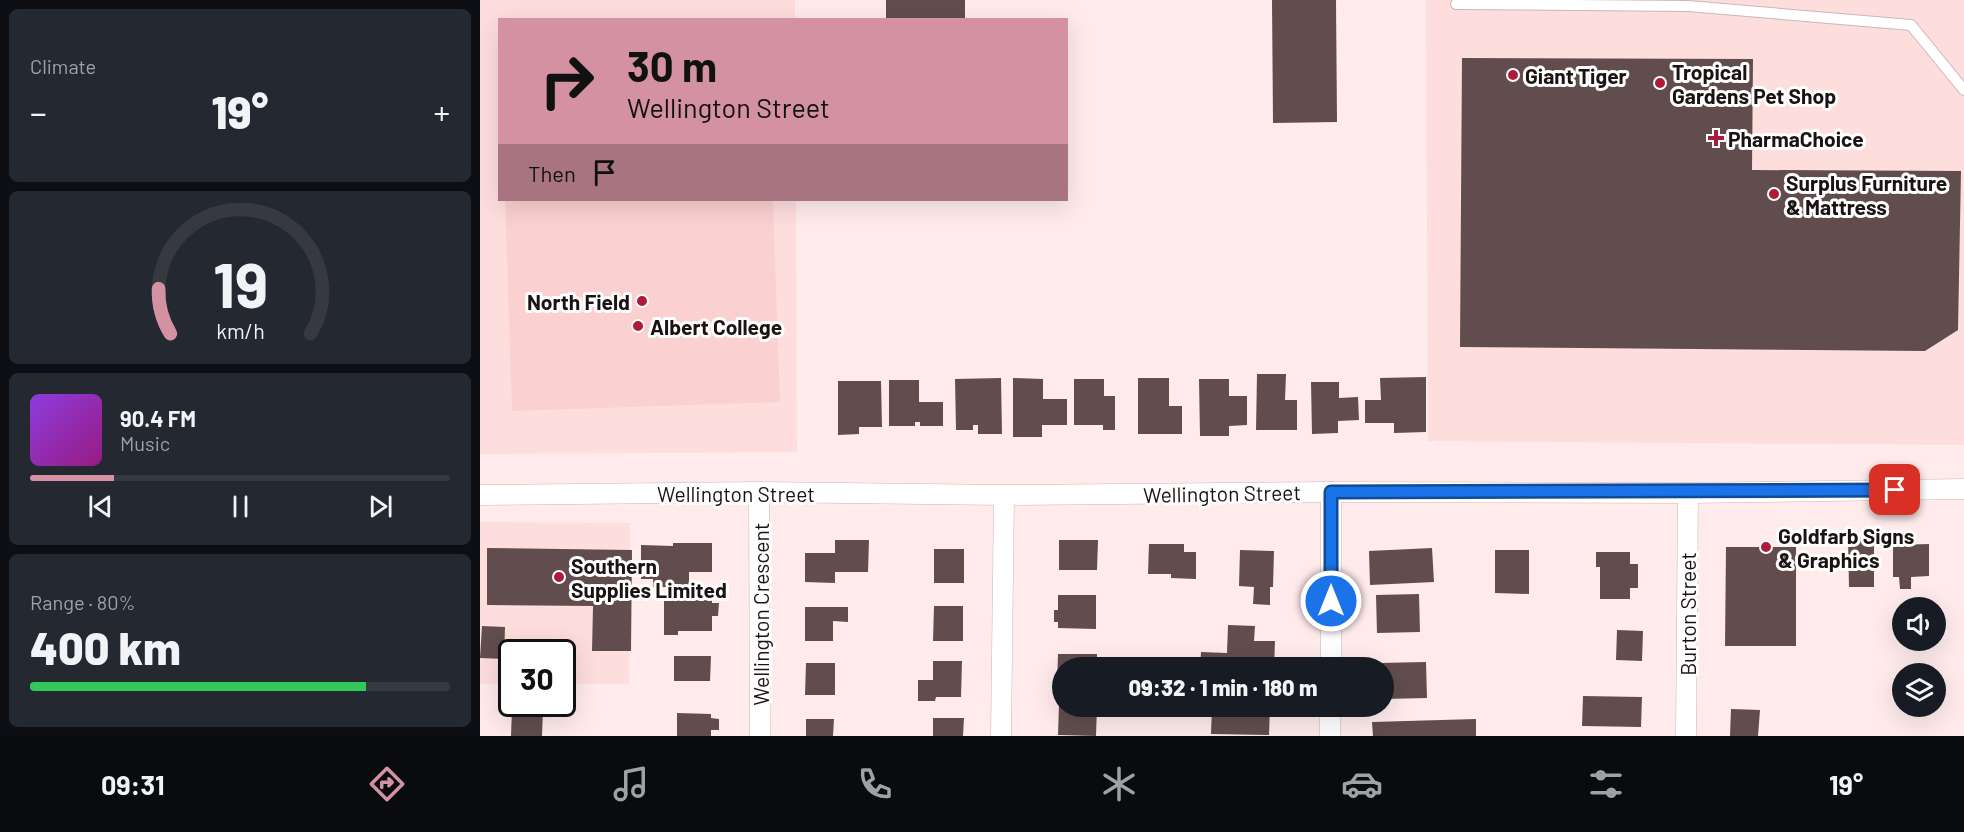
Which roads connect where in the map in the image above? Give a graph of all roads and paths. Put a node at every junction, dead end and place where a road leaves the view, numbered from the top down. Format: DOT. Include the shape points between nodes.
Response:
graph roads {
  1 [pos="1688,3"];
  2 [pos="1456,4"];
  3 [pos="1964,90"];
  4 [pos="1964,489"];
  5 [pos="759,492"];
  6 [pos="1331,492"];
  7 [pos="1688,493"];
  8 [pos="480,495"];
  9 [pos="1004,495"];
  10 [pos="1331,657"];
  11 [pos="1330,717"];
  12 [pos="760,736"];
  13 [pos="1001,736"];
  14 [pos="1330,736"];
  15 [pos="1686,736"];
  1 -- 2 [label="lane"];
  1 -- 3 [label="lane" via="1911,25"];
  4 -- 7 [label="street, Wellington Street"];
  5 -- 8 [label="street, Wellington Street"];
  5 -- 9 [label="street, Wellington Street"];
  5 -- 12 [label="street, Wellington Crescent"];
  6 -- 7 [label="street, Wellington Street"];
  6 -- 9 [label="street, Wellington Street"];
  6 -- 10 [label="street"];
  7 -- 15 [label="street, Burton Street"];
  9 -- 13 [label="street"];
  11 -- 14 [label="street"];
}
